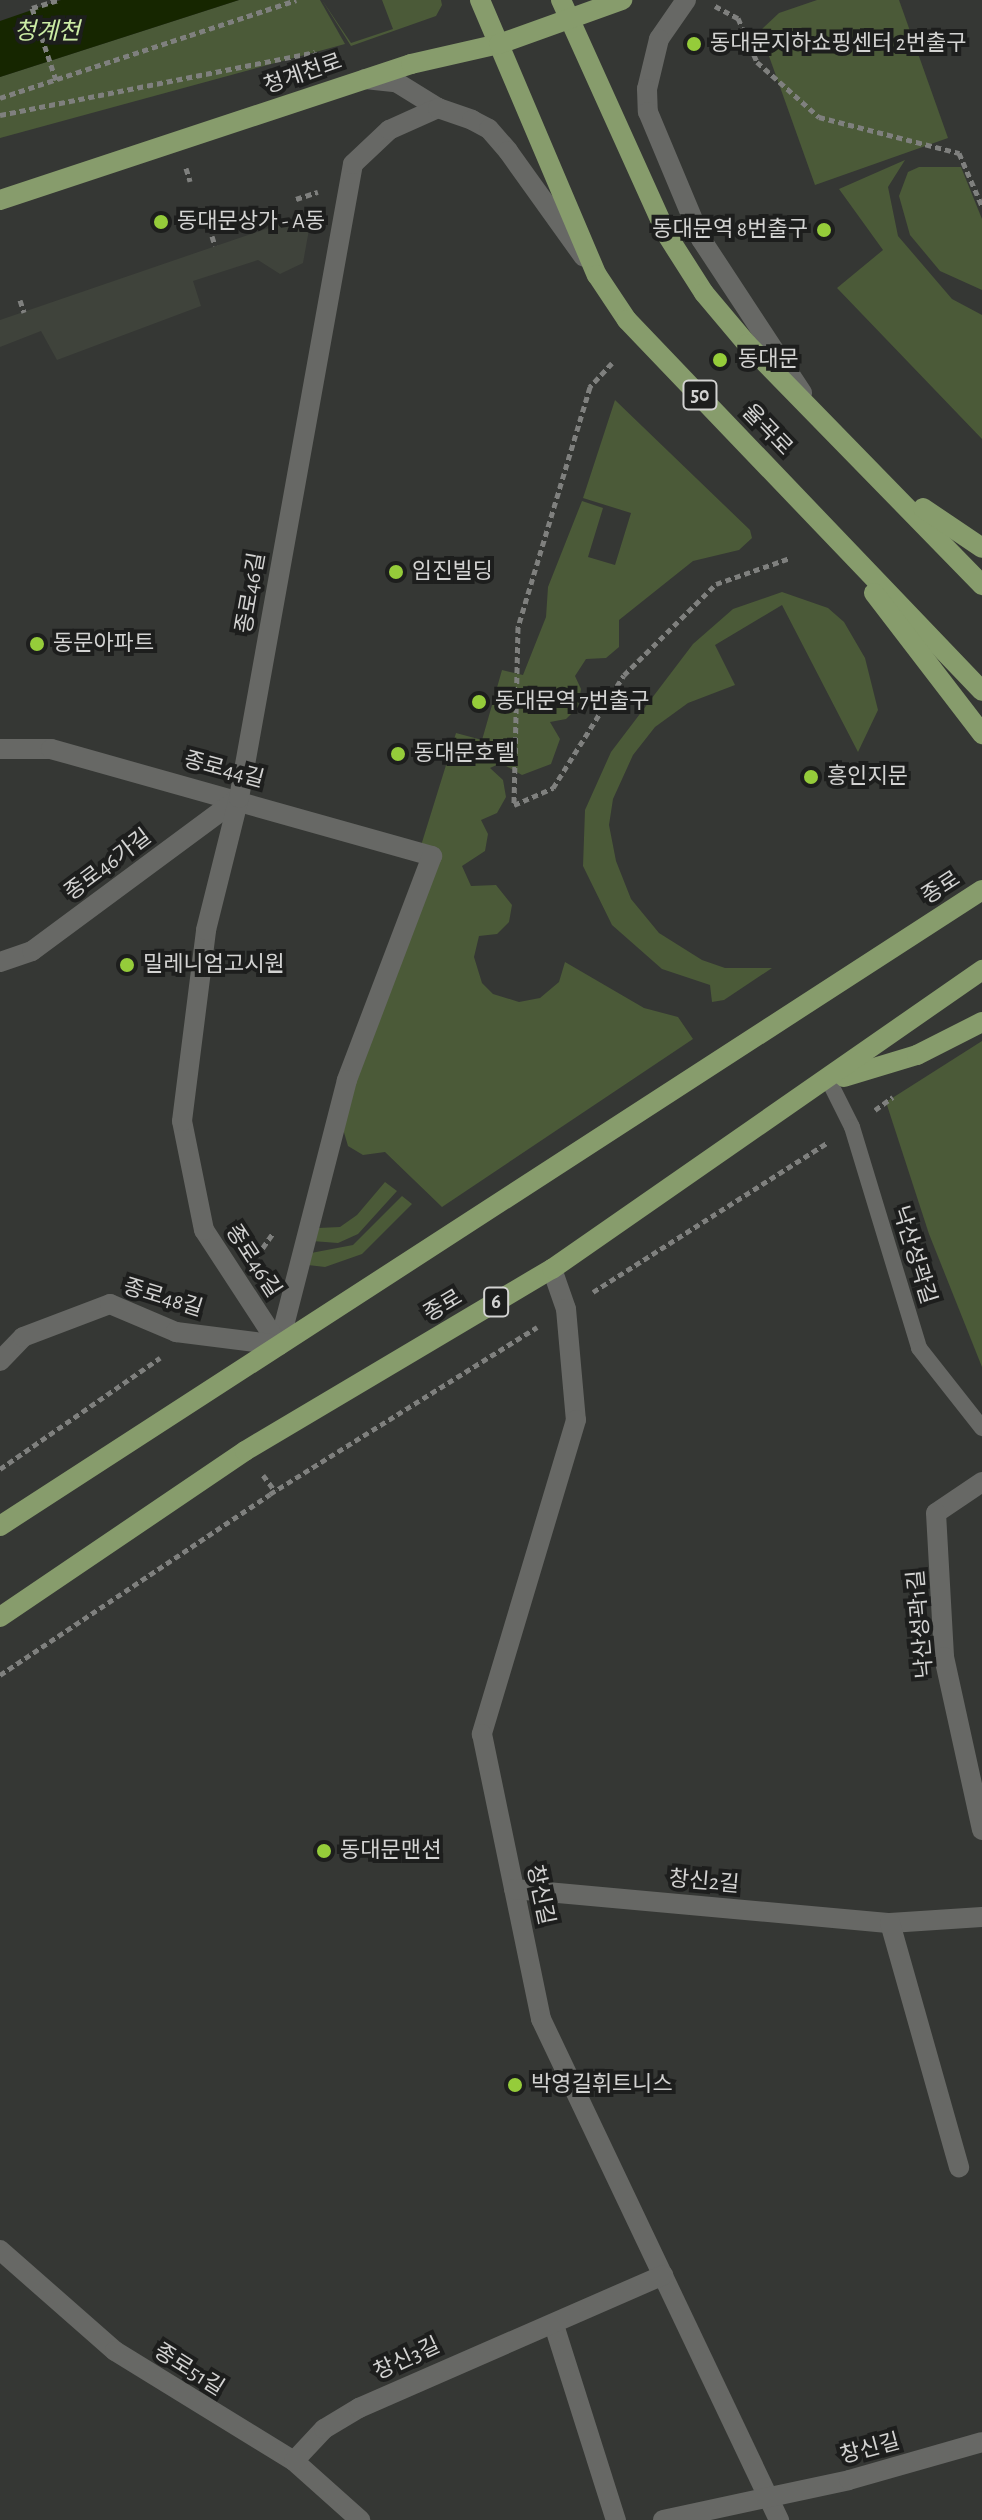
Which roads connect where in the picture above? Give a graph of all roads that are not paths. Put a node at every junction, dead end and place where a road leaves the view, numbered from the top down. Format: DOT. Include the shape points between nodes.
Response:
graph roads {
  1 [pos="480,0"];
  2 [pos="622,0"];
  3 [pos="686,0"];
  4 [pos="565,9"];
  5 [pos="499,44"];
  6 [pos="365,79"];
  7 [pos="438,108"];
  8 [pos="0,200"];
  9 [pos="597,275"];
  10 [pos="819,419"];
  11 [pos="872,473"];
  12 [pos="806,504"];
  13 [pos="982,548"];
  14 [pos="982,585"];
  15 [pos="982,691"];
  16 [pos="982,734"];
  17 [pos="0,749"];
  18 [pos="239,798"];
  19 [pos="982,878"];
  20 [pos="973,895"];
  21 [pos="0,962"];
  22 [pos="982,970"];
  23 [pos="982,1022"];
  24 [pos="829,1081"];
  25 [pos="552,1269"];
  26 [pos="279,1345"];
  27 [pos="0,1361"];
  28 [pos="982,1428"];
  29 [pos="982,1482"];
  30 [pos="0,1526"];
  31 [pos="0,1617"];
  32 [pos="982,1830"];
  33 [pos="514,1889"];
  34 [pos="982,1917"];
  35 [pos="890,1923"];
  36 [pos="959,2167"];
  37 [pos="0,2250"];
  38 [pos="663,2275"];
  39 [pos="554,2325"];
  40 [pos="982,2442"];
  41 [pos="294,2461"];
  42 [pos="769,2498"];
  43 [pos="360,2520"];
  44 [pos="616,2520"];
  45 [pos="663,2520"];
  46 [pos="779,2520"];
  1 -- 5 [label="main road, 율곡로"];
  2 -- 4 [label="main road, 청계천로"];
  3 -- 10 [label="street" via="659,39 647,89 648,112 701,239"];
  4 -- 5 [label="main road, 청계천로"];
  4 -- 10 [label="main road, 율곡로" via="675,247 729,324"];
  5 -- 6 [label="main road, 청계천로"];
  5 -- 9 [label="main road, 율곡로 / 50"];
  6 -- 7 [label="street" via="396,82"];
  6 -- 8 [label="main road, 청계천로"];
  7 -- 9 [label="street" via="489,129 534,182"];
  7 -- 18 [label="street, 종로46길" via="389,130 353,164 339,215"];
  9 -- 12 [label="main road, 율곡로 / 50" via="627,320"];
  10 -- 11 [label="main road, 율곡로"];
  11 -- 13 [label="main road"];
  11 -- 14 [label="main road, 율곡로"];
  12 -- 15 [label="main road, 율곡로 / 50"];
  12 -- 16 [label="main road"];
  17 -- 18 [label="street, 종로44길" via="51,749"];
  18 -- 21 [label="street, 종로46가길" via="32,951"];
  18 -- 26 [label="street, 종로46길" via="206,930 182,1121 204,1230"];
  18 -- 26 [label="street, 종로44길" via="432,856 347,1080"];
  19 -- 20 [label="main road"];
  20 -- 26 [label="main road, 종로"];
  22 -- 24 [label="main road, 종로 / 6"];
  23 -- 24 [label="main road" via="917,1055"];
  24 -- 25 [label="main road, 종로 / 6"];
  24 -- 28 [label="lane, 낙산성곽길" via="852,1127 919,1348"];
  25 -- 31 [label="main road, 종로 / 6" via="245,1451"];
  25 -- 33 [label="street, 창신길" via="566,1309 576,1420 482,1734"];
  26 -- 27 [label="street, 종로48길" via="176,1332 110,1304 23,1337"];
  26 -- 30 [label="main road, 종로"];
  29 -- 32 [label="street, 낙산성곽1길" via="936,1513 944,1657"];
  33 -- 35 [label="street, 창신2길"];
  33 -- 38 [label="street, 창신길" via="541,2019"];
  34 -- 35 [label="street, 창신2길"];
  35 -- 36 [label="street"];
  37 -- 41 [label="street, 종로51길" via="127,2360"];
  38 -- 39 [label="street, 창신3길"];
  38 -- 42 [label="street, 창신길"];
  39 -- 41 [label="street, 창신3길" via="359,2408 324,2429"];
  39 -- 44 [label="street"];
  40 -- 42 [label="street, 창신길"];
  41 -- 43 [label="street, 종로51길"];
  42 -- 45 [label="street, 창신길"];
  42 -- 46 [label="street, 창신길"];
}
